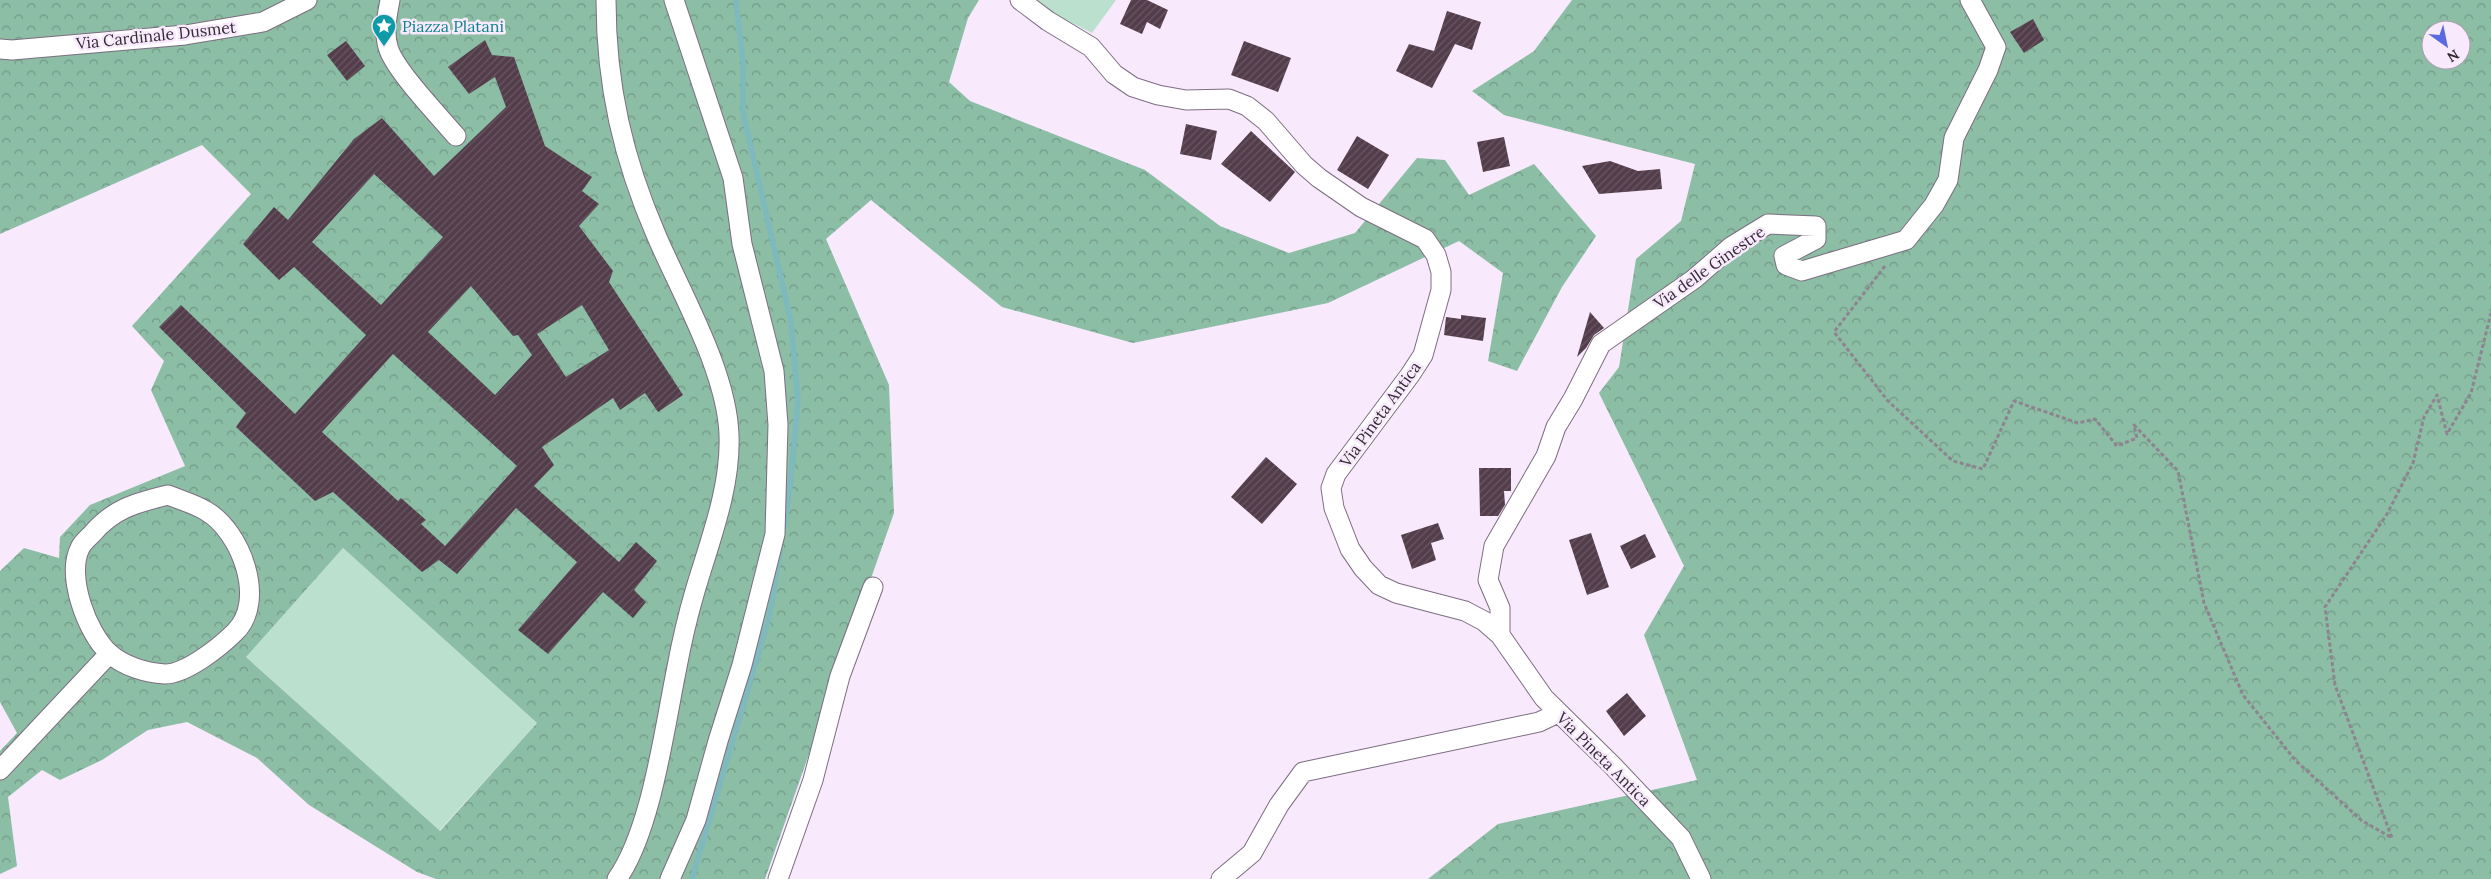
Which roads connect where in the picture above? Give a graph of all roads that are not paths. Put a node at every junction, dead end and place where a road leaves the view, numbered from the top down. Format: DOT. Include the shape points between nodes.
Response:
graph roads {
  1 [pos="307,0"];
  2 [pos="390,0"];
  3 [pos="606,0"];
  4 [pos="674,0"];
  5 [pos="1020,0"];
  6 [pos="1970,0"];
  7 [pos="0,49"];
  8 [pos="456,136"];
  9 [pos="873,587"];
  10 [pos="1500,635"];
  11 [pos="109,654"];
  12 [pos="1558,713"];
  13 [pos="0,770"];
  14 [pos="617,879"];
  15 [pos="670,879"];
  16 [pos="778,879"];
  17 [pos="1221,879"];
  18 [pos="1701,879"];
  1 -- 7 [label="street, Via Cardinale Dusmet" via="262,22 185,35"];
  2 -- 8 [label="street" via="386,20 388,49"];
  3 -- 14 [label="street" via="606,31 616,117 630,169 714,366 726,402 729,435 727,476 681,645 656,771 637,843"];
  4 -- 15 [label="street" via="733,178 742,244 774,371 778,425 775,534 742,665 696,820"];
  5 -- 10 [label="street, Via Pineta Antica" via="1091,48 1114,74 1133,87 1186,100 1229,99 1247,106 1266,121 1319,178 1361,207 1425,239 1436,255 1441,272 1441,290 1428,340 1410,375 1336,474 1331,488 1334,508 1350,549 1379,585 1396,593 1465,611"];
  6 -- 10 [label="street, Via delle Ginestre" via="1996,47 1954,138 1948,180 1934,206 1906,240 1802,271 1786,265 1784,256 1816,239 1816,226 1768,224 1732,246 1694,279 1601,344 1556,426 1546,456 1494,546 1488,580 1500,608"];
  9 -- 16 [label="street" via="838,683 813,780"];
  10 -- 12 [label="street, Via Pineta Antica"];
  11 -- 11 [label="street" via="132,668 166,674 195,664 221,646 242,625 250,596 242,552 230,532 207,511 168,496 135,503 106,518 80,549 75,577 81,605 95,636"];
  11 -- 13 [label="street"];
  12 -- 17 [label="street" via="1539,722 1303,772 1279,805 1252,853"];
  12 -- 18 [label="street, Via Pineta Antica" via="1681,838"];
}
